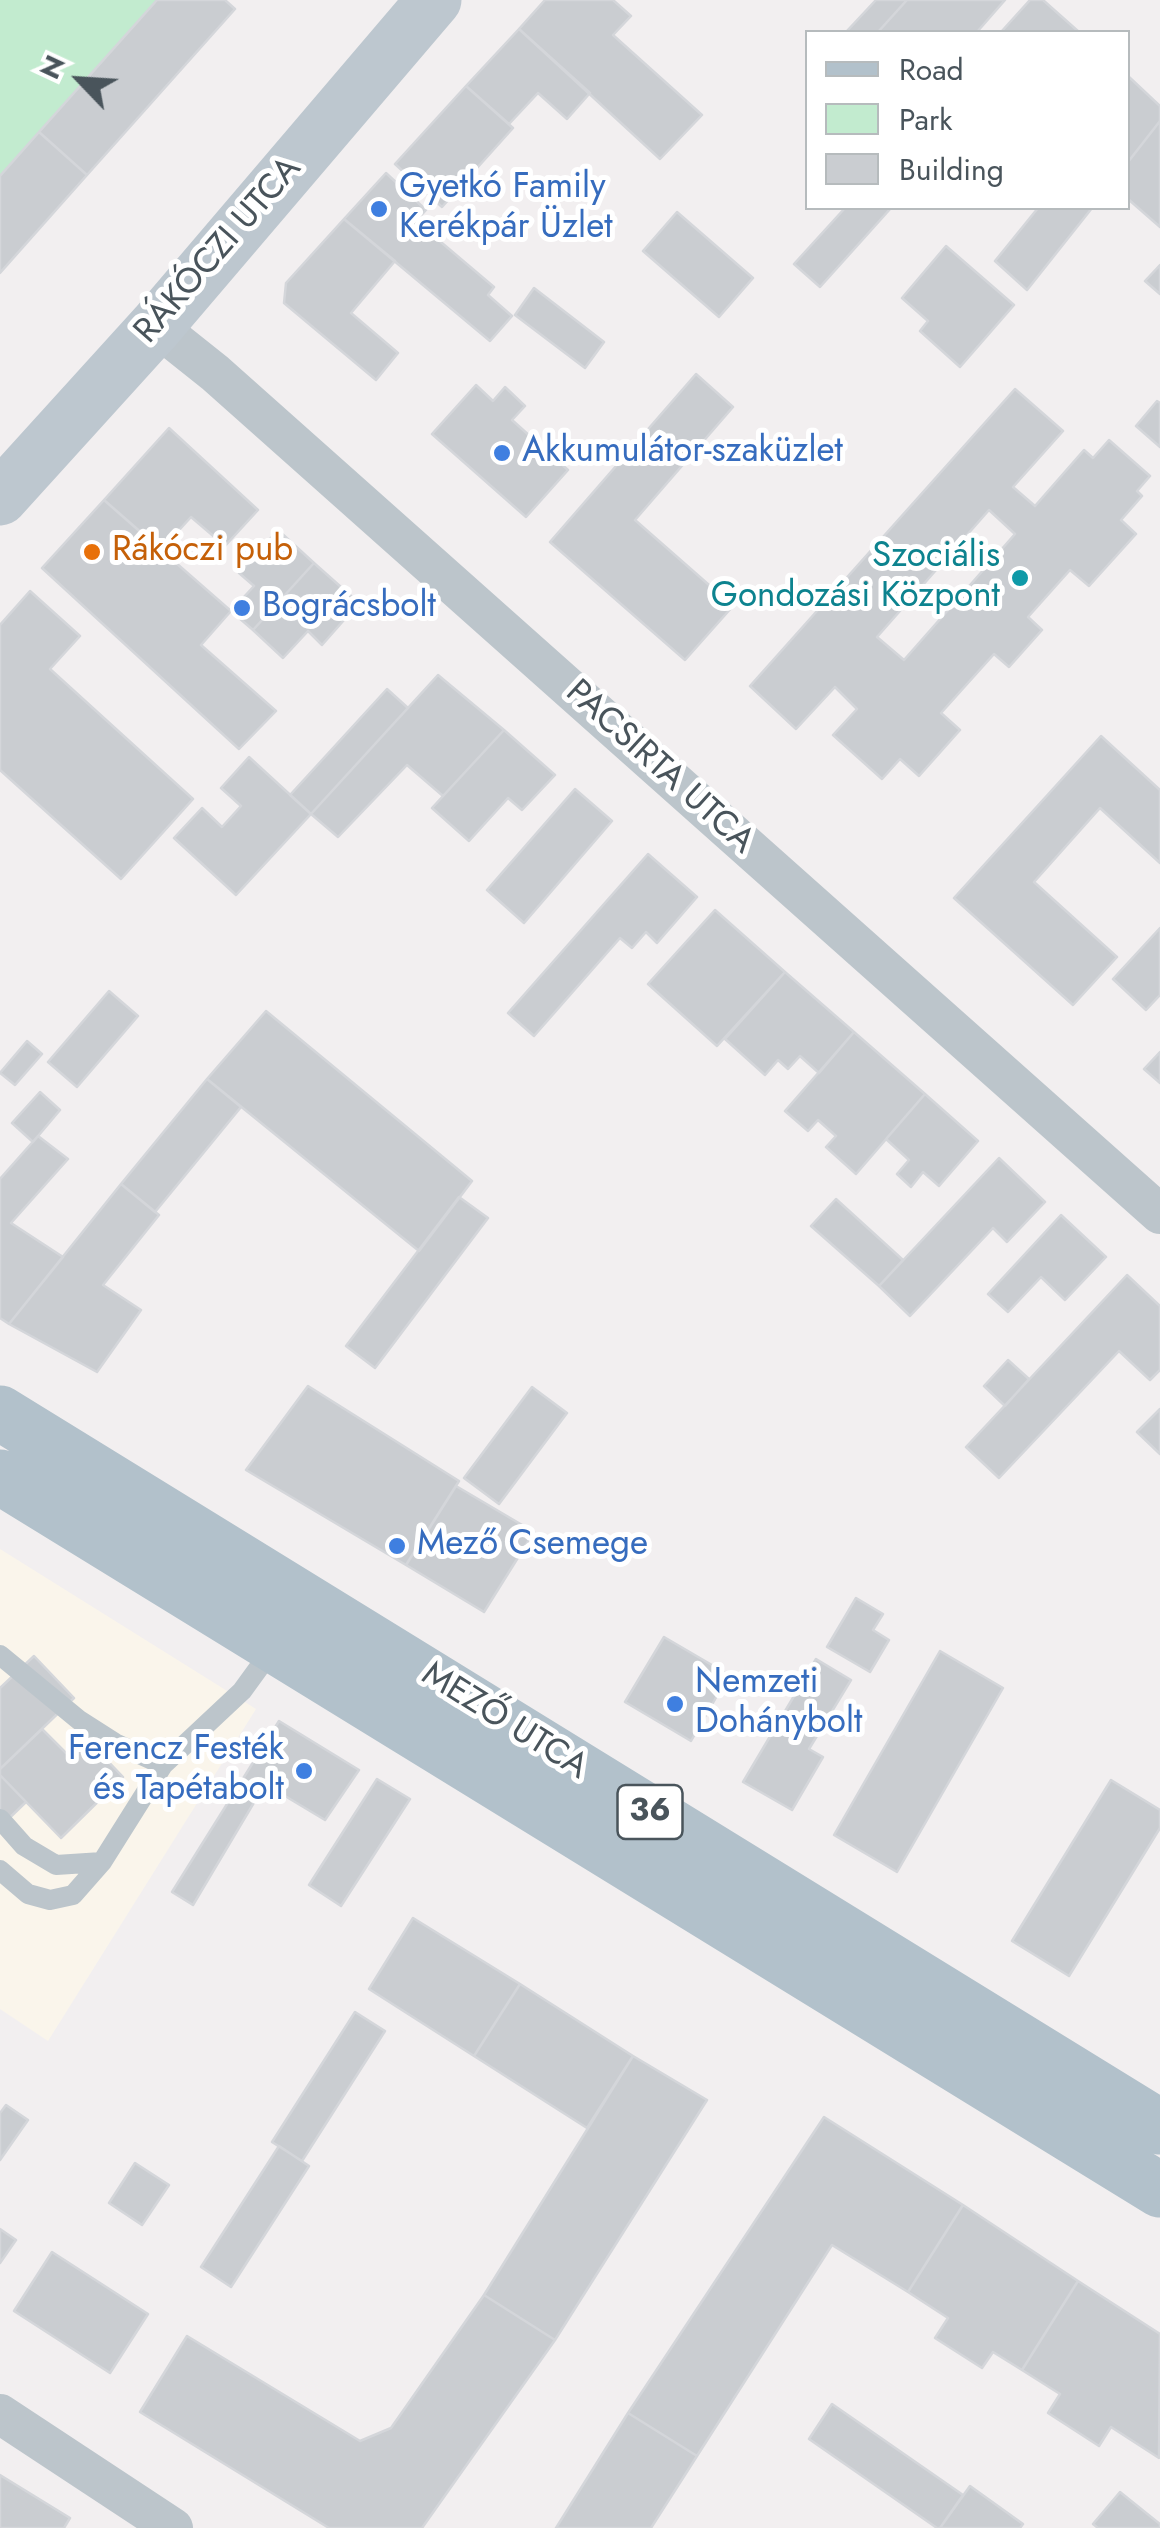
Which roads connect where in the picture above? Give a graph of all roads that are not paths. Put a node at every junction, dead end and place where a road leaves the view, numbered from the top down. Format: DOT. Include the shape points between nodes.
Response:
graph roads {
  1 [pos="434,0"];
  2 [pos="156,326"];
  3 [pos="0,498"];
  4 [pos="1160,1214"];
  5 [pos="0,1413"];
  6 [pos="0,1477"];
  7 [pos="283,1619"];
  8 [pos="0,1656"];
  9 [pos="163,1765"];
  10 [pos="0,1819"];
  11 [pos="102,1862"];
  12 [pos="0,1870"];
  13 [pos="1160,2126"];
  14 [pos="1160,2190"];
  15 [pos="0,2414"];
  16 [pos="149,2522"];
  1 -- 2 [label="street, RÁKÓCZI UTCA"];
  2 -- 3 [label="street, RÁKÓCZI UTCA"];
  2 -- 4 [label="street, PACSIRTA UTCA"];
  5 -- 7 [label="main road, MEZŐ UTCA / 36"];
  6 -- 7 [label="main road, MEZŐ UTCA / 36"];
  7 -- 9 [label="lane" via="242,1691"];
  7 -- 13 [label="main road, MEZŐ UTCA / 36"];
  7 -- 14 [label="main road, MEZŐ UTCA / 36"];
  8 -- 9 [label="lane" via="65,1710"];
  9 -- 11 [label="lane"];
  10 -- 11 [label="lane" via="24,1846 56,1865"];
  11 -- 12 [label="lane" via="73,1895 50,1900 28,1894"];
  15 -- 16 [label="street"];
}
